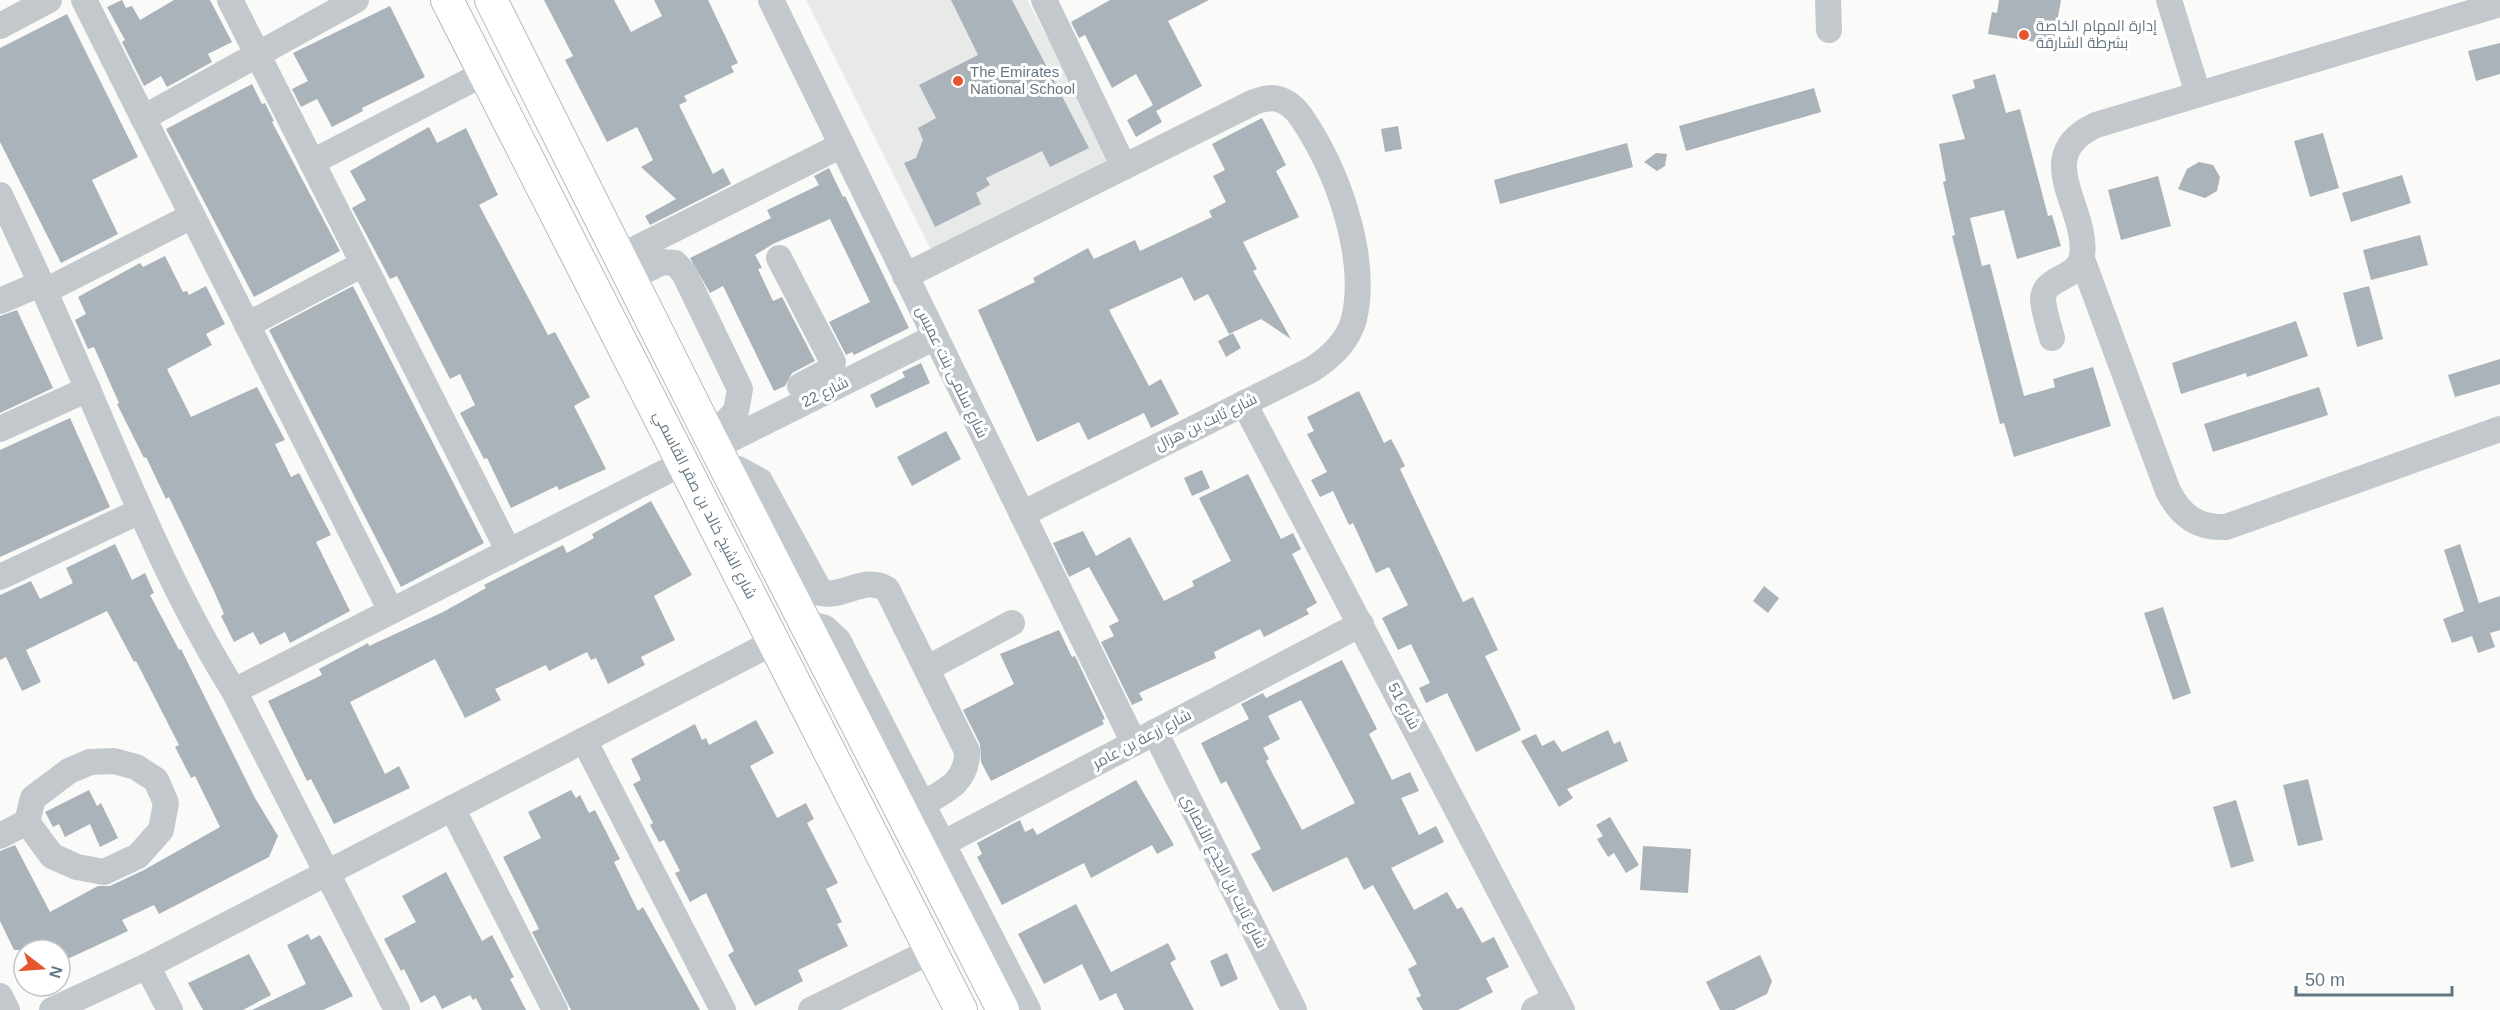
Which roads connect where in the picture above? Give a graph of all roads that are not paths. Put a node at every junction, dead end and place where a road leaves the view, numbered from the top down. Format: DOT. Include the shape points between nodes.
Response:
graph roads {
  1 [pos="49,0"];
  2 [pos="84,0"];
  3 [pos="230,0"];
  4 [pos="356,0"];
  5 [pos="447,0"];
  6 [pos="491,0"];
  7 [pos="771,0"];
  8 [pos="1044,0"];
  9 [pos="1828,0"];
  10 [pos="2169,0"];
  11 [pos="2500,4"];
  12 [pos="0,26"];
  13 [pos="1829,30"];
  14 [pos="258,54"];
  15 [pos="485,73"];
  16 [pos="2198,94"];
  17 [pos="143,118"];
  18 [pos="842,145"];
  19 [pos="312,162"];
  20 [pos="1124,167"];
  21 [pos="0,195"];
  22 [pos="192,216"];
  23 [pos="779,258"];
  24 [pos="2082,259"];
  25 [pos="363,264"];
  26 [pos="624,268"];
  27 [pos="905,276"];
  28 [pos="43,287"];
  29 [pos="0,301"];
  30 [pos="247,325"];
  31 [pos="935,337"];
  32 [pos="2052,338"];
  33 [pos="88,389"];
  34 [pos="1244,403"];
  35 [pos="0,429"];
  36 [pos="2500,429"];
  37 [pos="721,443"];
  38 [pos="683,463"];
  39 [pos="140,511"];
  40 [pos="1022,514"];
  41 [pos="508,552"];
  42 [pos="0,577"];
  43 [pos="391,611"];
  44 [pos="804,622"];
  45 [pos="1012,623"];
  46 [pos="1361,624"];
  47 [pos="774,642"];
  48 [pos="928,668"];
  49 [pos="234,691"];
  50 [pos="1144,738"];
  51 [pos="584,740"];
  52 [pos="922,804"];
  53 [pos="452,808"];
  54 [pos="27,822"];
  55 [pos="0,836"];
  56 [pos="933,849"];
  57 [pos="328,872"];
  58 [pos="931,951"];
  59 [pos="147,966"];
  60 [pos="0,996"];
  61 [pos="1550,1006"];
  62 [pos="7,1010"];
  63 [pos="52,1010"];
  64 [pos="170,1010"];
  65 [pos="397,1010"];
  66 [pos="555,1010"];
  67 [pos="723,1010"];
  68 [pos="811,1010"];
  69 [pos="962,1010"];
  70 [pos="1003,1010"];
  71 [pos="1028,1010"];
  72 [pos="1294,1010"];
  1 -- 12 [label="street"];
  2 -- 17 [label="street"];
  3 -- 14 [label="street"];
  4 -- 14 [label="street"];
  5 -- 15 [label="main road, شارع الشيخ خالد بن صقر القاسمي"];
  6 -- 26 [label="main road"];
  7 -- 18 [label="street, شارع سلمى بنت عميس"];
  8 -- 20 [label="street"];
  9 -- 13 [label="street"];
  10 -- 16 [label="street"];
  11 -- 16 [label="street"];
  14 -- 17 [label="street"];
  14 -- 19 [label="street"];
  15 -- 19 [label="street"];
  15 -- 38 [label="main road, شارع الشيخ خالد بن صقر القاسمي"];
  16 -- 24 [label="street" via="2096,125 2080,132 2069,145 2063,161 2081,238"];
  17 -- 22 [label="street"];
  18 -- 26 [label="street"];
  18 -- 27 [label="street, شارع سلمى بنت عميس"];
  19 -- 25 [label="street"];
  20 -- 27 [label="street, شارع ثابت بن هزال"];
  20 -- 34 [label="street, شارع ثابت بن هزال" via="1268,98 1281,99 1301,116 1332,173 1351,234 1357,299 1353,321 1344,341 1329,358"];
  21 -- 28 [label="street"];
  22 -- 28 [label="street"];
  22 -- 30 [label="street"];
  23 -- 37 [label="street" via="832,357 832,366"];
  24 -- 32 [label="street" via="2071,274 2047,288 2043,297"];
  24 -- 36 [label="street" via="2168,491 2177,508 2192,521 2226,527"];
  25 -- 30 [label="street"];
  25 -- 41 [label="street"];
  26 -- 37 [label="main road"];
  26 -- 37 [label="street" via="668,261 680,266 740,389 739,405"];
  27 -- 31 [label="street, شارع سلمى بنت عميس"];
  28 -- 29 [label="street"];
  28 -- 33 [label="street"];
  30 -- 43 [label="street"];
  31 -- 37 [label="street, شارع 22"];
  31 -- 40 [label="street, شارع سلمى بنت عميس"];
  33 -- 35 [label="street"];
  33 -- 39 [label="street"];
  34 -- 40 [label="street, شارع ثابت بن هزال"];
  34 -- 46 [label="street, شارع 51"];
  37 -- 44 [label="main road"];
  37 -- 48 [label="street" via="738,469 760,481 821,593 870,583 887,589"];
  38 -- 41 [label="street"];
  38 -- 47 [label="main road, شارع الشيخ خالد بن صقر القاسمي"];
  39 -- 42 [label="street"];
  39 -- 49 [label="street" via="182,603"];
  40 -- 50 [label="street, شارع سلمى بنت عميس"];
  41 -- 43 [label="street"];
  43 -- 49 [label="street"];
  44 -- 52 [label="street" via="825,628 838,640"];
  44 -- 56 [label="main road"];
  45 -- 48 [label="street"];
  46 -- 50 [label="street, شارع زرعة بن عامر"];
  46 -- 61 [label="street, شارع 51"];
  47 -- 51 [label="street"];
  47 -- 58 [label="main road, شارع الشيخ خالد بن صقر القاسمي"];
  48 -- 52 [label="street" via="963,741 967,761 959,781"];
  49 -- 57 [label="street"];
  50 -- 56 [label="street, شارع زرعة بن عامر"];
  50 -- 72 [label="street, شارع ثابت بن الجذع الأنصاري"];
  51 -- 53 [label="street"];
  51 -- 67 [label="street"];
  52 -- 56 [label="street"];
  53 -- 57 [label="street"];
  53 -- 66 [label="street"];
  54 -- 54 [label="street" via="33,798 69,771 90,762 114,761 136,767 156,780 166,803 161,830 138,856 104,872 77,867 52,856"];
  54 -- 55 [label="street"];
  56 -- 70 [label="main road"];
  56 -- 71 [label="street"];
  57 -- 59 [label="street"];
  57 -- 65 [label="street"];
  58 -- 68 [label="street"];
  58 -- 69 [label="main road, شارع الشيخ خالد بن صقر القاسمي"];
  59 -- 63 [label="street"];
  59 -- 64 [label="street"];
  60 -- 62 [label="street"];
}
